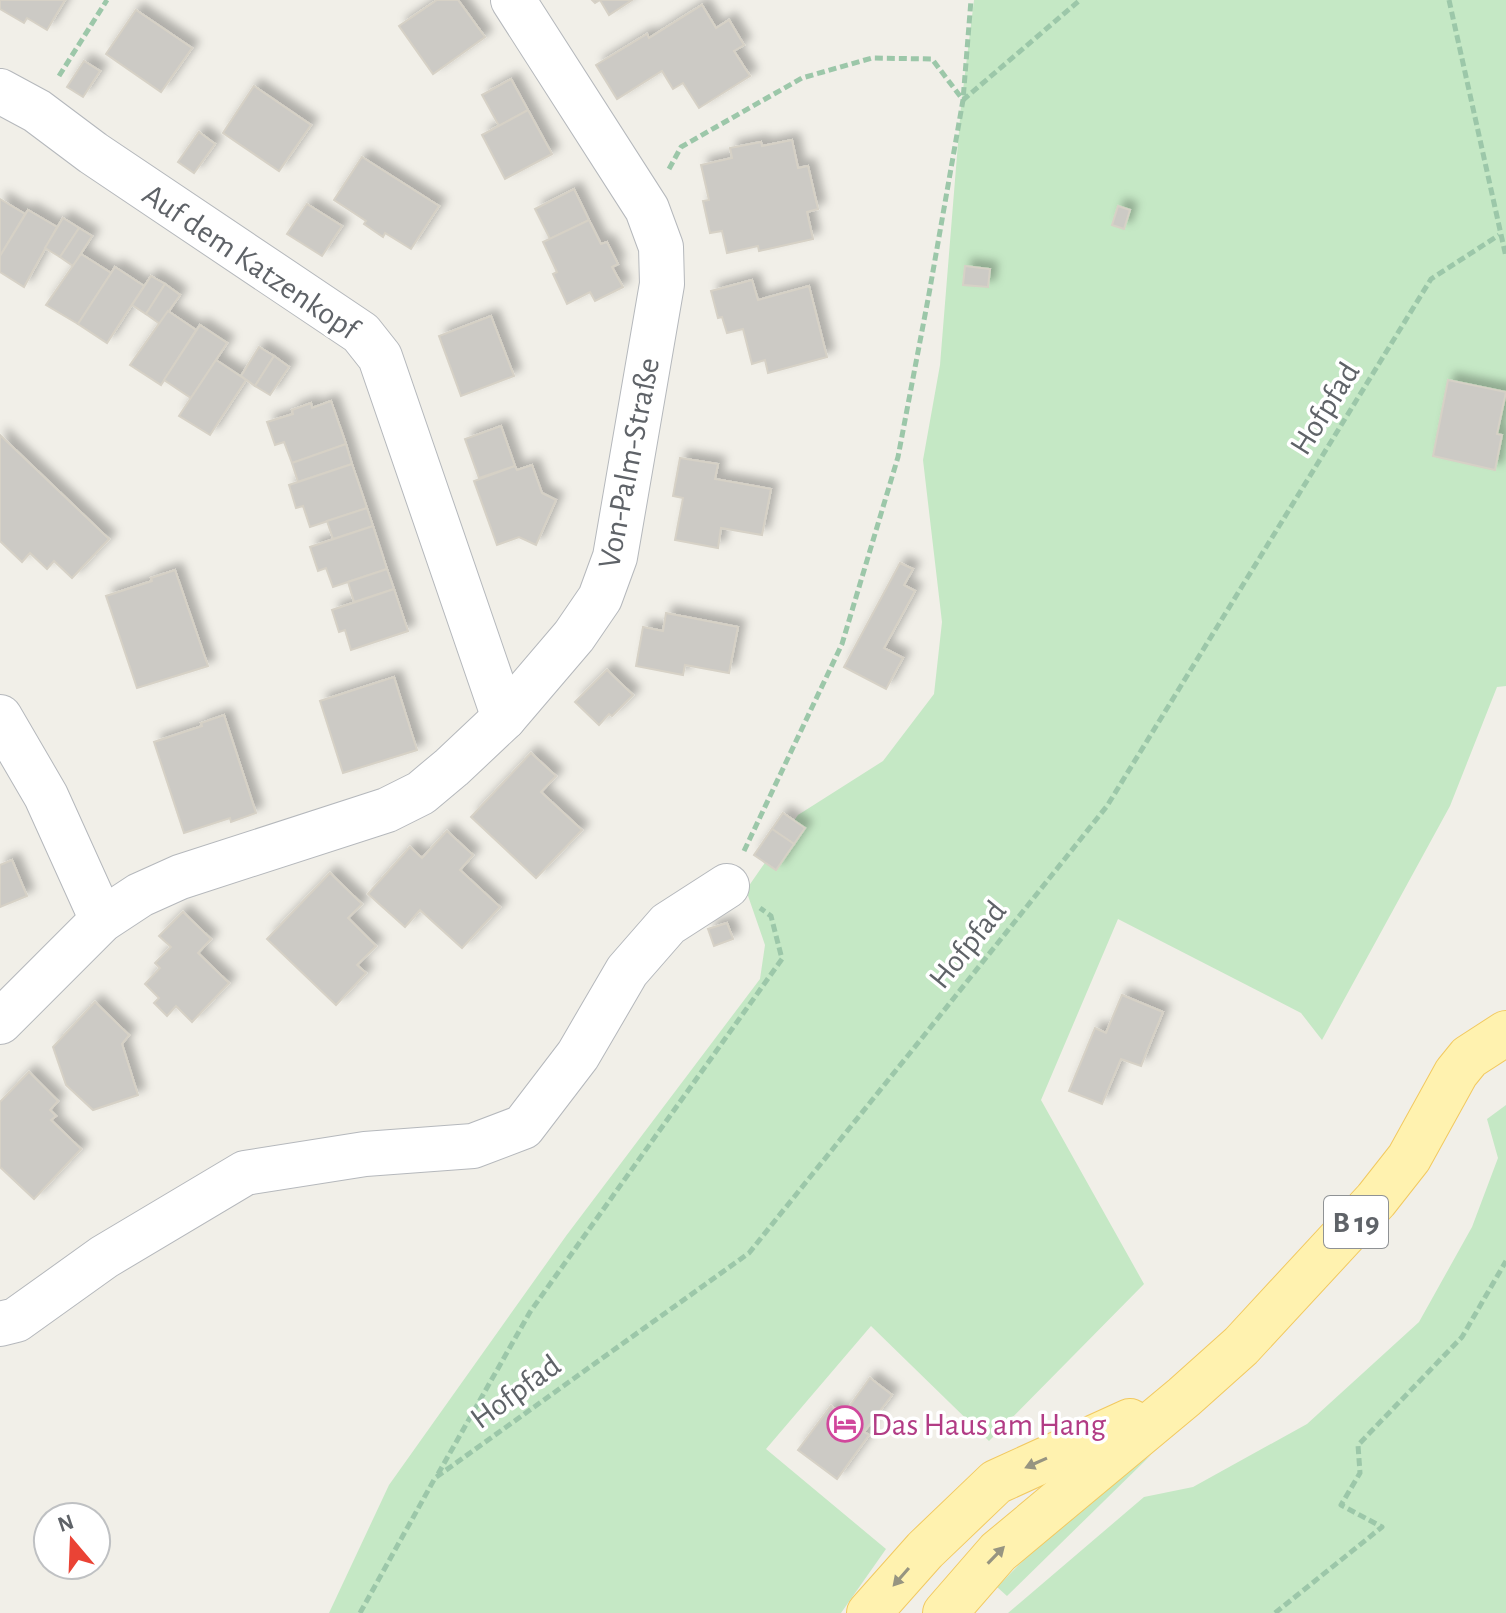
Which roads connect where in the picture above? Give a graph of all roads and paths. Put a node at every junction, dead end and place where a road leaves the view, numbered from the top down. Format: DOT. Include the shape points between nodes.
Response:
graph roads {
  1 [pos="107,0"];
  2 [pos="513,0"];
  3 [pos="971,0"];
  4 [pos="1080,0"];
  5 [pos="1449,0"];
  6 [pos="963,100"];
  7 [pos="19,101"];
  8 [pos="647,209"];
  9 [pos="1499,235"];
  10 [pos="1506,257"];
  11 [pos="0,717"];
  12 [pos="504,718"];
  13 [pos="727,886"];
  14 [pos="102,920"];
  15 [pos="0,1022"];
  16 [pos="1506,1033"];
  17 [pos="1506,1261"];
  18 [pos="0,1324"];
  19 [pos="1184,1397"];
  20 [pos="435,1478"];
  21 [pos="360,1613"];
  22 [pos="869,1613"];
  23 [pos="945,1613"];
  24 [pos="1275,1613"];
  1 -- 7 [label="path"];
  2 -- 8 [label="street, Von-Palm-Straße"];
  3 -- 6 [label="path"];
  4 -- 6 [label="path"];
  5 -- 9 [label="path"];
  6 -- 8 [label="path" via="932,59 872,58 802,78 681,147"];
  6 -- 13 [label="path" via="898,457 842,644"];
  7 -- 12 [label="street, Auf dem Katzenkopf" via="361,333 380,357"];
  8 -- 12 [label="street, Von-Palm-Straße" via="661,247 662,284 615,557 600,598 574,636"];
  9 -- 10 [label="path"];
  9 -- 20 [label="path, Hofpfad" via="1431,279 1107,806 749,1253"];
  11 -- 14 [label="street" via="46,796"];
  12 -- 14 [label="street, Von-Palm-Straße" via="431,784 387,810 180,877"];
  13 -- 18 [label="street" via="668,924 627,971 578,1055 523,1127 473,1146 365,1154 245,1173 104,1257 16,1320"];
  13 -- 20 [label="path" via="771,916 782,959 530,1312"];
  14 -- 15 [label="street, Von-Palm-Straße"];
  16 -- 19 [label="main road, B 19" via="1469,1057 1456,1073 1409,1158 1376,1200 1241,1346"];
  17 -- 24 [label="path" via="1462,1337 1358,1445 1360,1473 1341,1505 1382,1527"];
  19 -- 22 [label="main road, B 19, one-way" via="996,1482"];
  23 -- 19 [label="main road, B 19, one-way" via="998,1552"];
  20 -- 21 [label="path, Hofpfad"];
}
